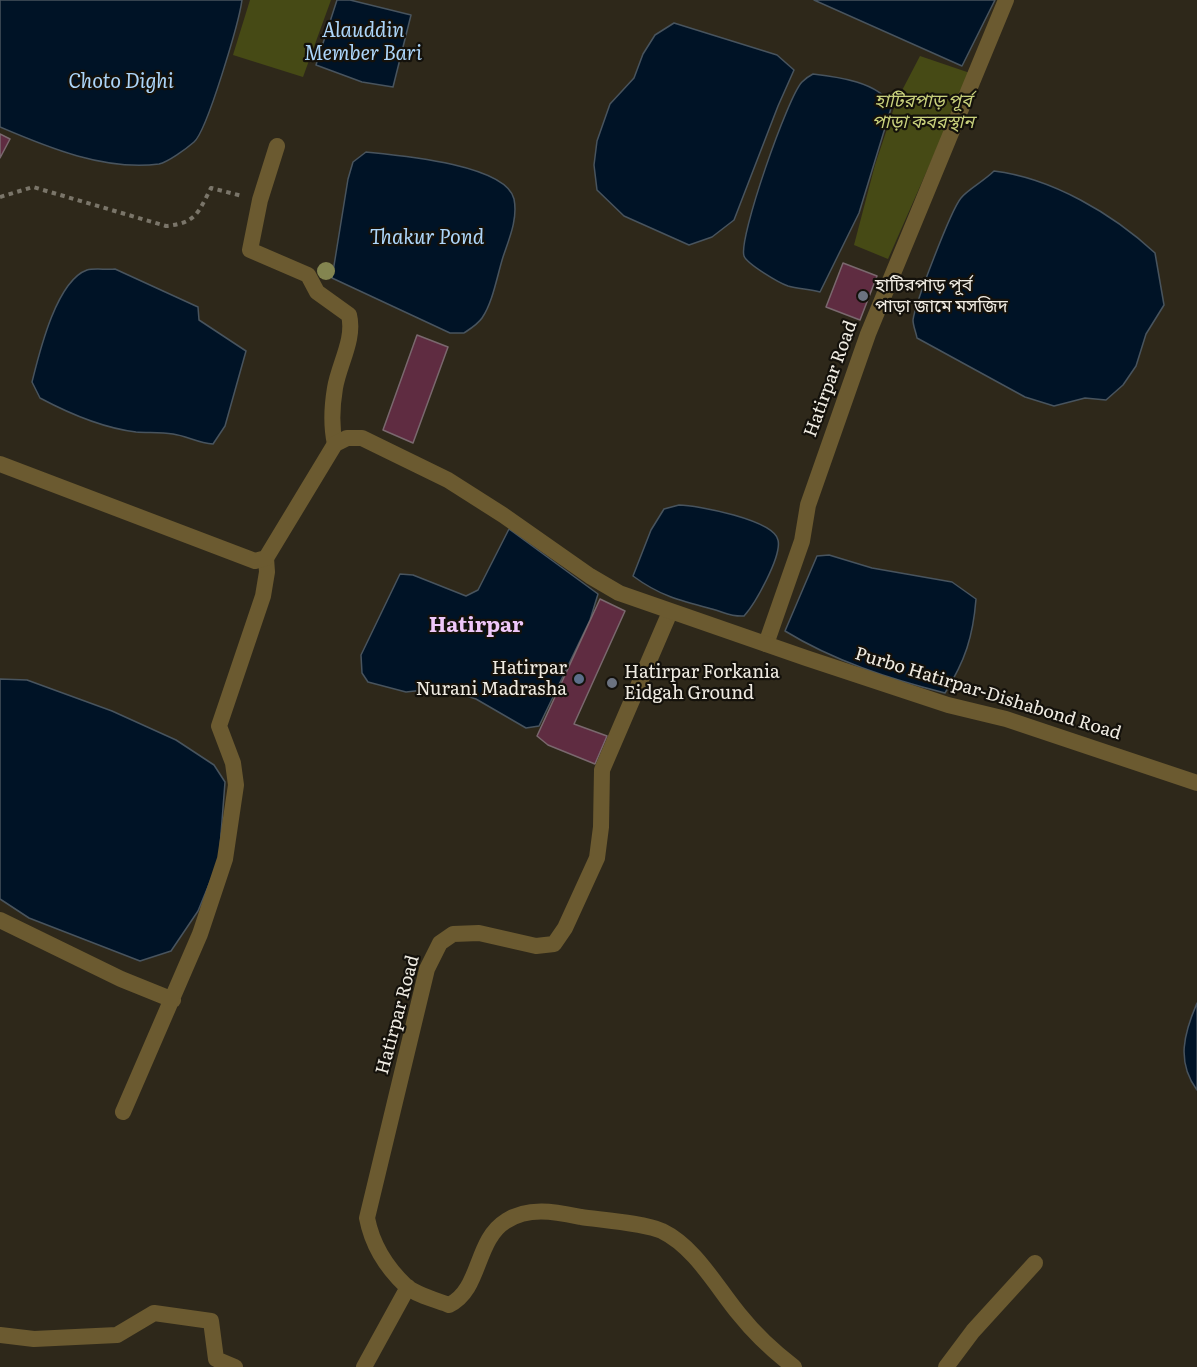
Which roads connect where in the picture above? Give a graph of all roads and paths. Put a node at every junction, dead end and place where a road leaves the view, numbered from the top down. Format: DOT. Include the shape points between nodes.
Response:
graph roads {
  1 [pos="1006,0"];
  2 [pos="277,146"];
  3 [pos="0,197"];
  4 [pos="260,200"];
  5 [pos="335,444"];
  6 [pos="0,464"];
  7 [pos="266,558"];
  8 [pos="670,612"];
  9 [pos="766,644"];
  10 [pos="1197,783"];
  11 [pos="0,920"];
  12 [pos="173,1000"];
  13 [pos="123,1112"];
  14 [pos="1035,1263"];
  15 [pos="408,1287"];
  16 [pos="0,1335"];
  17 [pos="235,1367"];
  18 [pos="364,1367"];
  19 [pos="794,1367"];
  20 [pos="946,1367"];
  1 -- 9 [label="street, Hatirpar Road" via="860,355 811,494 802,542"];
  2 -- 4 [label="street"];
  3 -- 4 [label="path" via="33,188 166,226 195,217 211,188"];
  4 -- 5 [label="street" via="250,250 308,275 317,292 349,315 350,332 335,388"];
  5 -- 7 [label="street"];
  5 -- 8 [label="street, Purbo Hatirpar-Dishabond Road" via="347,438 363,438 448,480 590,576 619,593"];
  6 -- 7 [label="street" via="242,558"];
  7 -- 12 [label="street" via="263,596 219,726 233,763 236,785 225,859"];
  8 -- 9 [label="street, Purbo Hatirpar-Dishabond Road"];
  8 -- 15 [label="street, Hatirpar Road" via="602,770 597,858 565,928 554,944 536,946 479,933 453,934 440,943 427,969 367,1218 370,1236 381,1256"];
  9 -- 10 [label="street, Purbo Hatirpar-Dishabond Road"];
  11 -- 12 [label="street"];
  12 -- 13 [label="street"];
  14 -- 20 [label="street"];
  15 -- 18 [label="street"];
  15 -- 19 [label="street" via="449,1305 461,1299 491,1235 504,1222 521,1214 562,1213 660,1230 683,1244 766,1344"];
  16 -- 17 [label="street" via="34,1339 117,1335 154,1313 211,1321 216,1359"];
}
